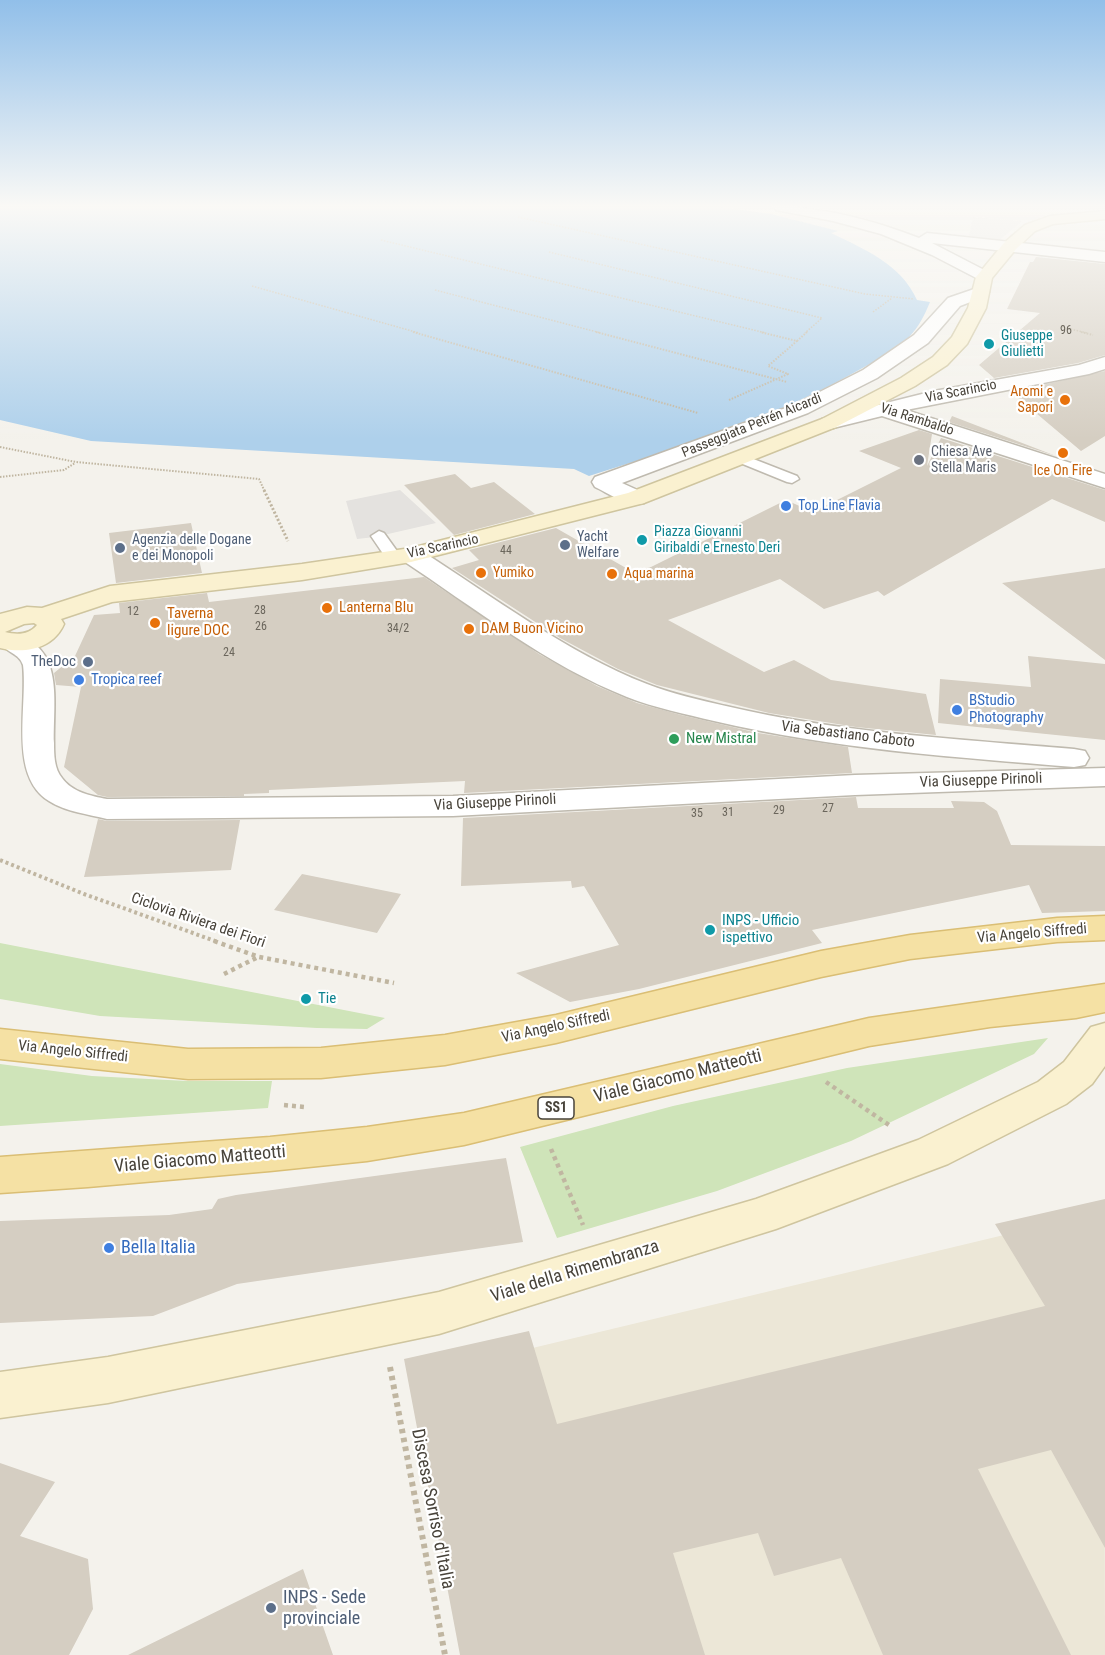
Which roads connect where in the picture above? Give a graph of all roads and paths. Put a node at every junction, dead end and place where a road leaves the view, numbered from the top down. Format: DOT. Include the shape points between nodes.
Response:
graph roads {
  1 [pos="563,284"];
  2 [pos="682,284"];
  3 [pos="821,284"];
  4 [pos="982,285"];
  5 [pos="252,286"];
  6 [pos="435,290"];
  7 [pos="892,298"];
  8 [pos="916,299"];
  9 [pos="873,312"];
  10 [pos="1062,327"];
  11 [pos="1094,335"];
  12 [pos="797,341"];
  13 [pos="1102,366"];
  14 [pos="777,379"];
  15 [pos="901,386"];
  16 [pos="934,397"];
  17 [pos="729,400"];
  18 [pos="875,407"];
  19 [pos="700,413"];
  20 [pos="0,447"];
  21 [pos="738,457"];
  22 [pos="76,462"];
  23 [pos="0,477"];
  24 [pos="792,479"];
  25 [pos="1105,481"];
  26 [pos="636,498"];
  27 [pos="379,536"];
  28 [pos="402,556"];
  29 [pos="302,572"];
  30 [pos="3,630"];
  31 [pos="1074,758"];
  32 [pos="1105,777"];
  33 [pos="0,860"];
  34 [pos="1105,928"];
  35 [pos="259,957"];
  36 [pos="224,974"];
  37 [pos="1105,975"];
  38 [pos="394,983"];
  39 [pos="1105,998"];
  40 [pos="1105,1037"];
  41 [pos="0,1044"];
  42 [pos="784,1052"];
  43 [pos="735,1063"];
  44 [pos="550,1146"];
  45 [pos="933,1152"];
  46 [pos="0,1175"];
  47 [pos="576,1271"];
  48 [pos="390,1368"];
  49 [pos="0,1395"];
  50 [pos="445,1655"];
  1 -- 12 [label="path"];
  2 -- 12 [label="path" via="822,318"];
  3 -- 7 [label="path"];
  4 -- 15 [label="street, Via Scarincio" via="977,308 960,340 940,361"];
  4 -- 26 [label="street, Passeggiata Petrén Aicardi" via="954,302 921,339 870,374 801,409 603,482"];
  5 -- 19 [label="path"];
  6 -- 14 [label="path"];
  7 -- 8 [label="path"];
  7 -- 9 [label="path"];
  10 -- 11 [label="path"];
  12 -- 14 [label="path" via="768,366 788,374"];
  13 -- 16 [label="street, Via Scarincio"];
  14 -- 17 [label="path"];
  15 -- 16 [label="street" via="907,392"];
  15 -- 18 [label="street, Via Scarincio"];
  16 -- 18 [label="street, Via Scarincio"];
  18 -- 21 [label="street, Via Scarincio"];
  18 -- 25 [label="street, Via Rambaldo"];
  20 -- 22 [label="path"];
  21 -- 24 [label="lane"];
  21 -- 26 [label="street, Via Scarincio"];
  22 -- 23 [label="path" via="64,470"];
  22 -- 29 [label="path" via="259,479"];
  26 -- 28 [label="street, Via Scarincio"];
  27 -- 28 [label="lane"];
  28 -- 29 [label="street, Via Scarincio"];
  28 -- 31 [label="street, Via Sebastiano Caboto" via="571,658 630,688 682,704 754,723 838,736"];
  29 -- 30 [label="street, Via Scarincio" via="110,594 44,617 51,624 47,633 32,640"];
  30 -- 32 [label="street, Via Giuseppe Pirinoli" via="36,660 40,766 44,779 69,800 107,809 453,806 855,785"];
  33 -- 35 [label="path, Ciclovia Riviera dei Fiori"];
  34 -- 41 [label="main road, Via Angelo Siffredi" via="909,947 821,964 556,1029 445,1050 321,1063 188,1064"];
  35 -- 36 [label="path"];
  35 -- 38 [label="path, Ciclovia Riviera dei Fiori"];
  37 -- 43 [label="main road" via="895,1010"];
  39 -- 42 [label="main road, Viale Giacomo Matteotti / SS1" via="869,1032"];
  40 -- 45 [label="street, Viale della Rimembranza" via="1078,1073 1052,1093"];
  42 -- 43 [label="main road, Viale Giacomo Matteotti / SS1"];
  42 -- 45 [label="path" via="854,1103"];
  43 -- 46 [label="main road, Viale Giacomo Matteotti / SS1" via="464,1129 367,1144"];
  44 -- 47 [label="path" via="585,1229"];
  45 -- 47 [label="street, Viale della Rimembranza" via="760,1216"];
  47 -- 49 [label="street, Viale della Rimembranza" via="439,1313 108,1380"];
  48 -- 50 [label="path, Discesa Sorriso d'Italia"];
}
